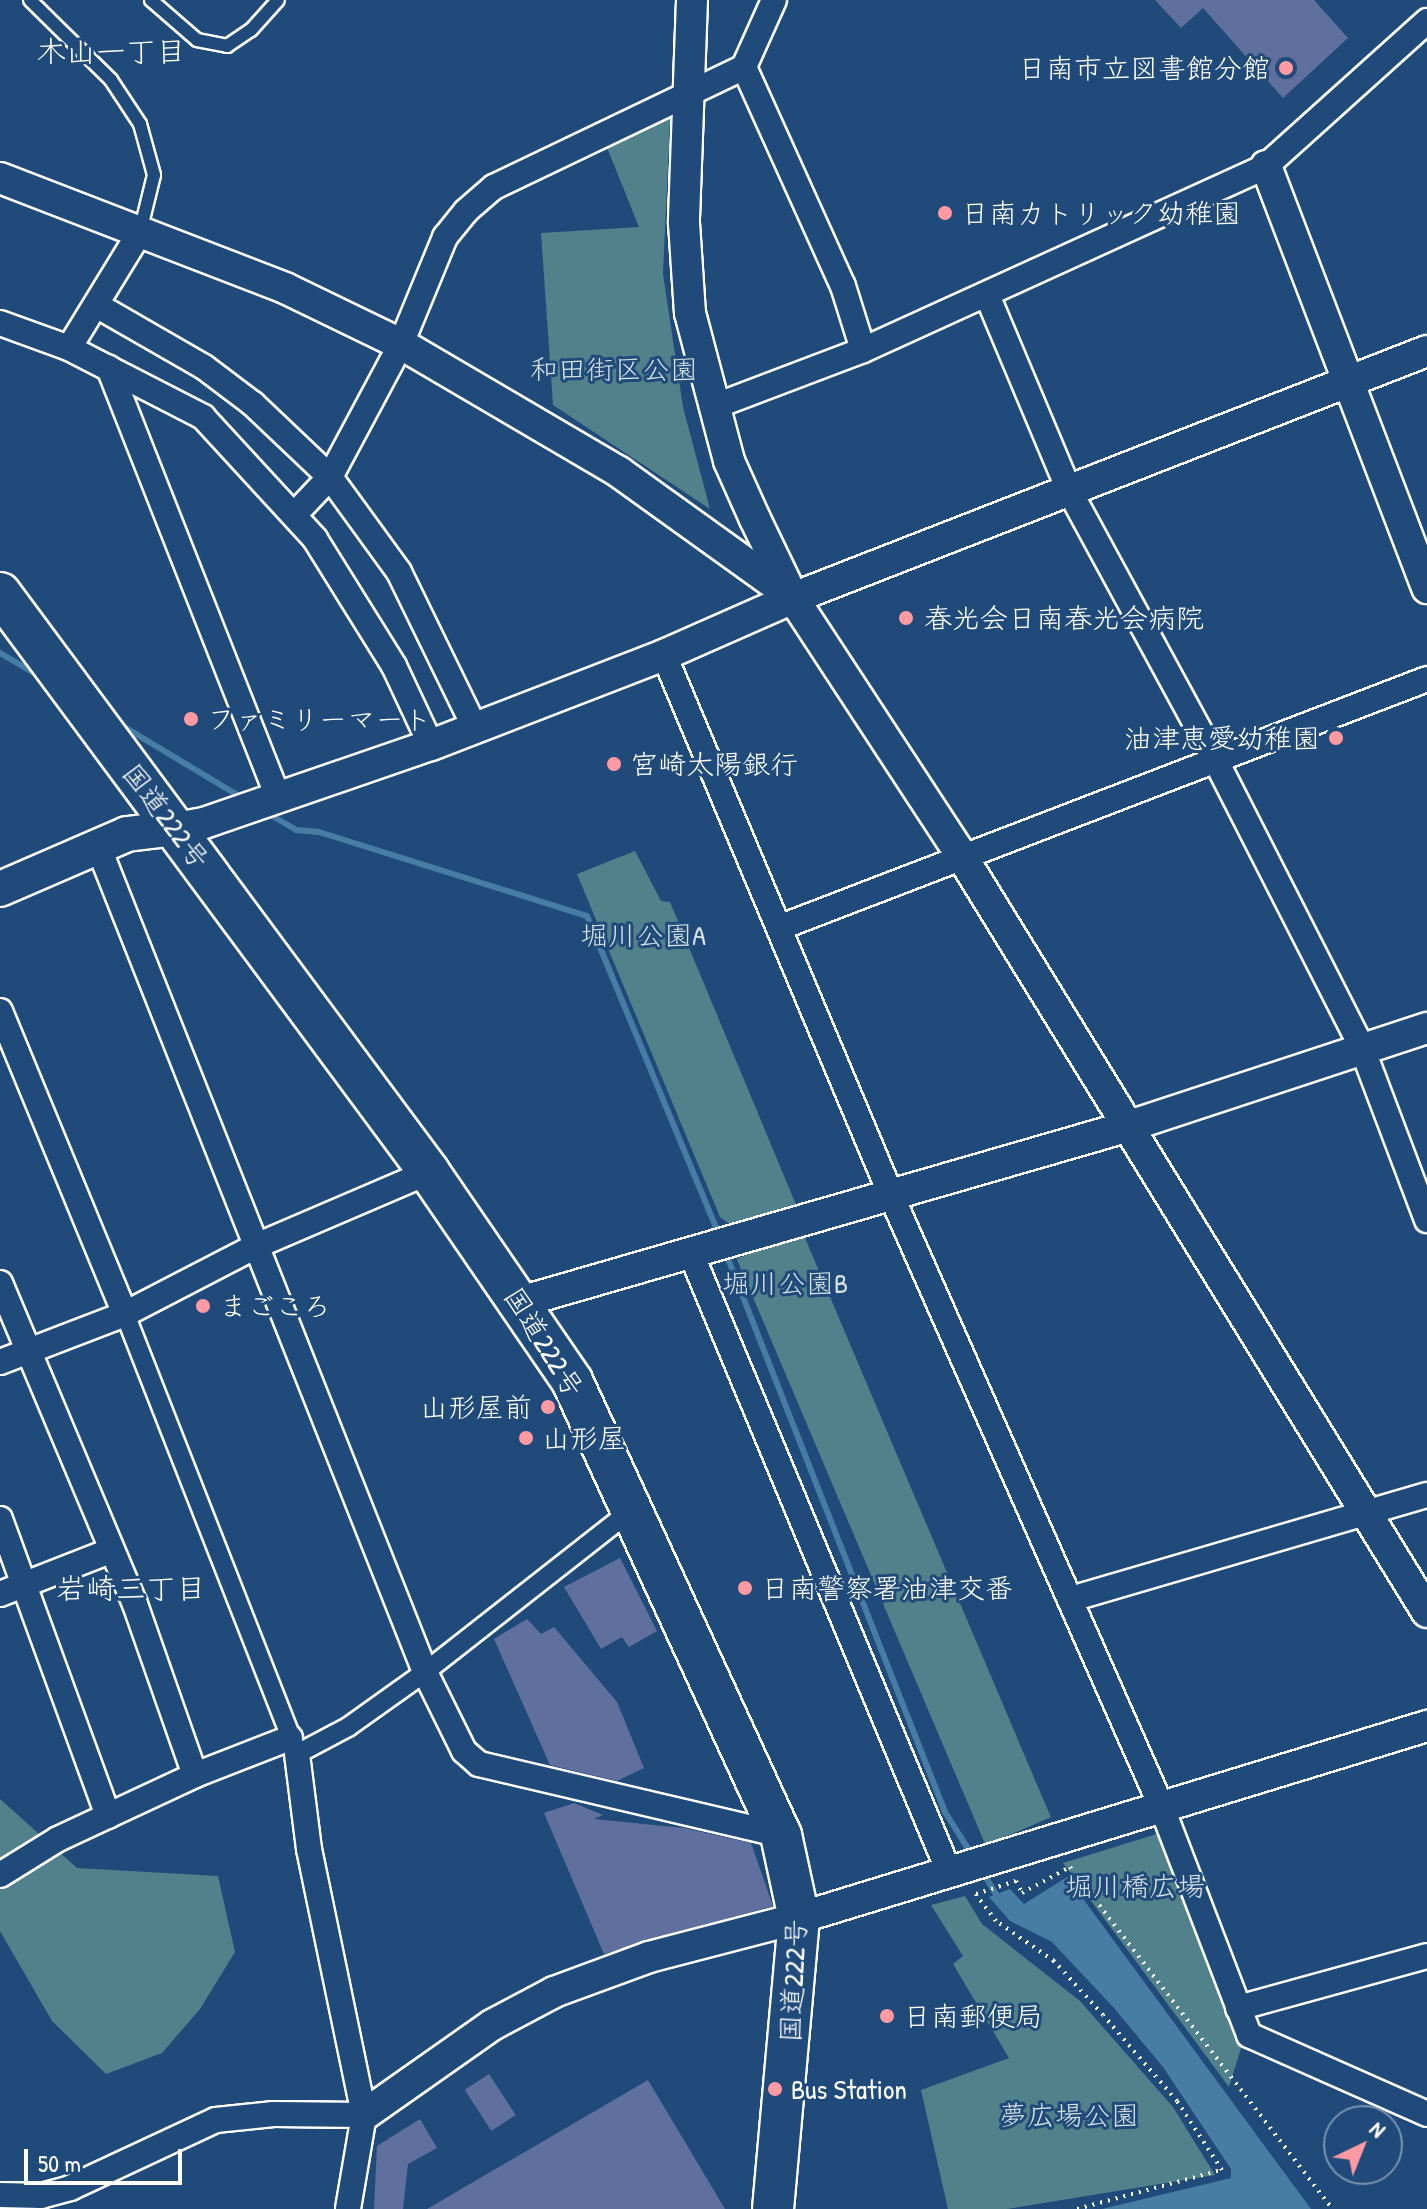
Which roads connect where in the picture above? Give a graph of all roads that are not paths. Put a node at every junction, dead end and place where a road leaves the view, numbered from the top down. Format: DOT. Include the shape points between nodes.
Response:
graph roads {
  1 [pos="30,0"];
  2 [pos="151,0"];
  3 [pos="278,0"];
  4 [pos="692,0"];
  5 [pos="774,0"];
  6 [pos="1427,21"];
  7 [pos="744,67"];
  8 [pos="688,93"];
  9 [pos="1266,166"];
  10 [pos="0,178"];
  11 [pos="140,232"];
  12 [pos="987,295"];
  13 [pos="98,306"];
  14 [pos="0,323"];
  15 [pos="401,344"];
  16 [pos="69,348"];
  17 [pos="863,350"];
  18 [pos="1427,351"];
  19 [pos="109,368"];
  20 [pos="1350,378"];
  21 [pos="713,407"];
  22 [pos="330,477"];
  23 [pos="1070,492"];
  24 [pos="295,514"];
  25 [pos="1427,588"];
  26 [pos="0,593"];
  27 [pos="793,598"];
  28 [pos="664,655"];
  29 [pos="1427,679"];
  30 [pos="475,728"];
  31 [pos="431,745"];
  32 [pos="1216,761"];
  33 [pos="278,796"];
  34 [pos="175,828"];
  35 [pos="98,846"];
  36 [pos="961,855"];
  37 [pos="0,889"];
  38 [pos="781,927"];
  39 [pos="0,1011"];
  40 [pos="1427,1028"];
  41 [pos="1362,1048"];
  42 [pos="1126,1127"];
  43 [pos="429,1172"];
  44 [pos="891,1195"];
  45 [pos="1427,1220"];
  46 [pos="256,1246"];
  47 [pos="698,1250"];
  48 [pos="0,1283"];
  49 [pos="520,1302"];
  50 [pos="125,1314"];
  51 [pos="28,1350"];
  52 [pos="0,1362"];
  53 [pos="1427,1495"];
  54 [pos="633,1509"];
  55 [pos="1369,1513"];
  56 [pos="0,1519"];
  57 [pos="112,1550"];
  58 [pos="24,1585"];
  59 [pos="0,1594"];
  60 [pos="1071,1599"];
  61 [pos="1427,1612"];
  62 [pos="425,1672"];
  63 [pos="1427,1726"];
  64 [pos="293,1746"];
  65 [pos="195,1775"];
  66 [pos="1162,1808"];
  67 [pos="108,1816"];
  68 [pos="781,1835"];
  69 [pos="955,1871"];
  70 [pos="0,1875"];
  71 [pos="799,1918"];
  72 [pos="1427,1956"];
  73 [pos="1238,2008"];
  74 [pos="1427,2114"];
  75 [pos="364,2115"];
  76 [pos="0,2195"];
  77 [pos="348,2209"];
  78 [pos="773,2209"];
  1 -- 11 [label="lane" via="111,80 140,124 154,175"];
  2 -- 3 [label="lane" via="197,40 227,46 251,30"];
  4 -- 8 [label="street"];
  5 -- 7 [label="street"];
  6 -- 9 [label="street"];
  7 -- 8 [label="street"];
  7 -- 17 [label="street" via="843,286"];
  8 -- 15 [label="street" via="494,187 466,211 445,237"];
  8 -- 21 [label="street" via="684,223 690,313"];
  9 -- 12 [label="street"];
  9 -- 20 [label="street"];
  10 -- 11 [label="street"];
  11 -- 13 [label="street"];
  11 -- 15 [label="street" via="285,288"];
  12 -- 17 [label="street"];
  12 -- 23 [label="street"];
  13 -- 16 [label="street"];
  13 -- 22 [label="street" via="204,367 253,404"];
  14 -- 16 [label="street"];
  15 -- 22 [label="street"];
  15 -- 27 [label="street" via="606,464"];
  16 -- 19 [label="street"];
  17 -- 21 [label="street"];
  18 -- 20 [label="street"];
  19 -- 24 [label="street" via="203,417"];
  19 -- 33 [label="street"];
  20 -- 23 [label="street"];
  20 -- 25 [label="street"];
  21 -- 27 [label="street" via="729,461"];
  22 -- 24 [label="street"];
  22 -- 30 [label="street" via="399,572"];
  23 -- 27 [label="street"];
  23 -- 32 [label="street"];
  24 -- 31 [label="street" via="359,607"];
  26 -- 34 [label="highway, 国道222号"];
  27 -- 28 [label="street"];
  27 -- 36 [label="street"];
  28 -- 30 [label="street"];
  28 -- 38 [label="street"];
  29 -- 32 [label="street"];
  30 -- 31 [label="street"];
  31 -- 33 [label="street"];
  32 -- 36 [label="street"];
  32 -- 41 [label="street"];
  33 -- 34 [label="street"];
  34 -- 35 [label="main road" via="127,834"];
  34 -- 43 [label="highway, 国道222号"];
  35 -- 37 [label="main road"];
  35 -- 46 [label="street"];
  36 -- 38 [label="street"];
  36 -- 42 [label="street"];
  38 -- 44 [label="street"];
  39 -- 50 [label="street"];
  40 -- 41 [label="street"];
  41 -- 42 [label="street"];
  41 -- 45 [label="street"];
  42 -- 44 [label="street"];
  42 -- 55 [label="street"];
  43 -- 46 [label="street"];
  43 -- 49 [label="highway, 国道222号"];
  44 -- 47 [label="street"];
  44 -- 60 [label="street"];
  46 -- 50 [label="street"];
  46 -- 62 [label="street"];
  47 -- 49 [label="street"];
  47 -- 69 [label="street"];
  48 -- 51 [label="street"];
  49 -- 54 [label="highway, 国道222号" via="572,1381"];
  50 -- 51 [label="street"];
  50 -- 64 [label="street"];
  51 -- 52 [label="street"];
  51 -- 57 [label="street"];
  53 -- 55 [label="street"];
  54 -- 62 [label="street"];
  54 -- 68 [label="highway, 国道222号"];
  55 -- 60 [label="street"];
  55 -- 61 [label="street"];
  56 -- 58 [label="street"];
  57 -- 58 [label="street"];
  57 -- 65 [label="street"];
  58 -- 59 [label="street"];
  58 -- 67 [label="street"];
  60 -- 66 [label="street"];
  62 -- 64 [label="street" via="348,1727"];
  62 -- 68 [label="street" via="464,1751 479,1764"];
  63 -- 66 [label="street"];
  64 -- 65 [label="street"];
  64 -- 75 [label="street"];
  65 -- 67 [label="street"];
  66 -- 69 [label="street"];
  66 -- 73 [label="street"];
  67 -- 70 [label="street"];
  68 -- 71 [label="highway, 国道222号"];
  69 -- 71 [label="street"];
  71 -- 75 [label="street" via="649,1957 554,1992 492,2025"];
  71 -- 78 [label="highway, 国道222号"];
  72 -- 73 [label="street"];
  73 -- 74 [label="street" via="1249,2035"];
  75 -- 76 [label="street" via="274,2114 216,2120 70,2188 41,2196"];
  75 -- 77 [label="street"];
}
